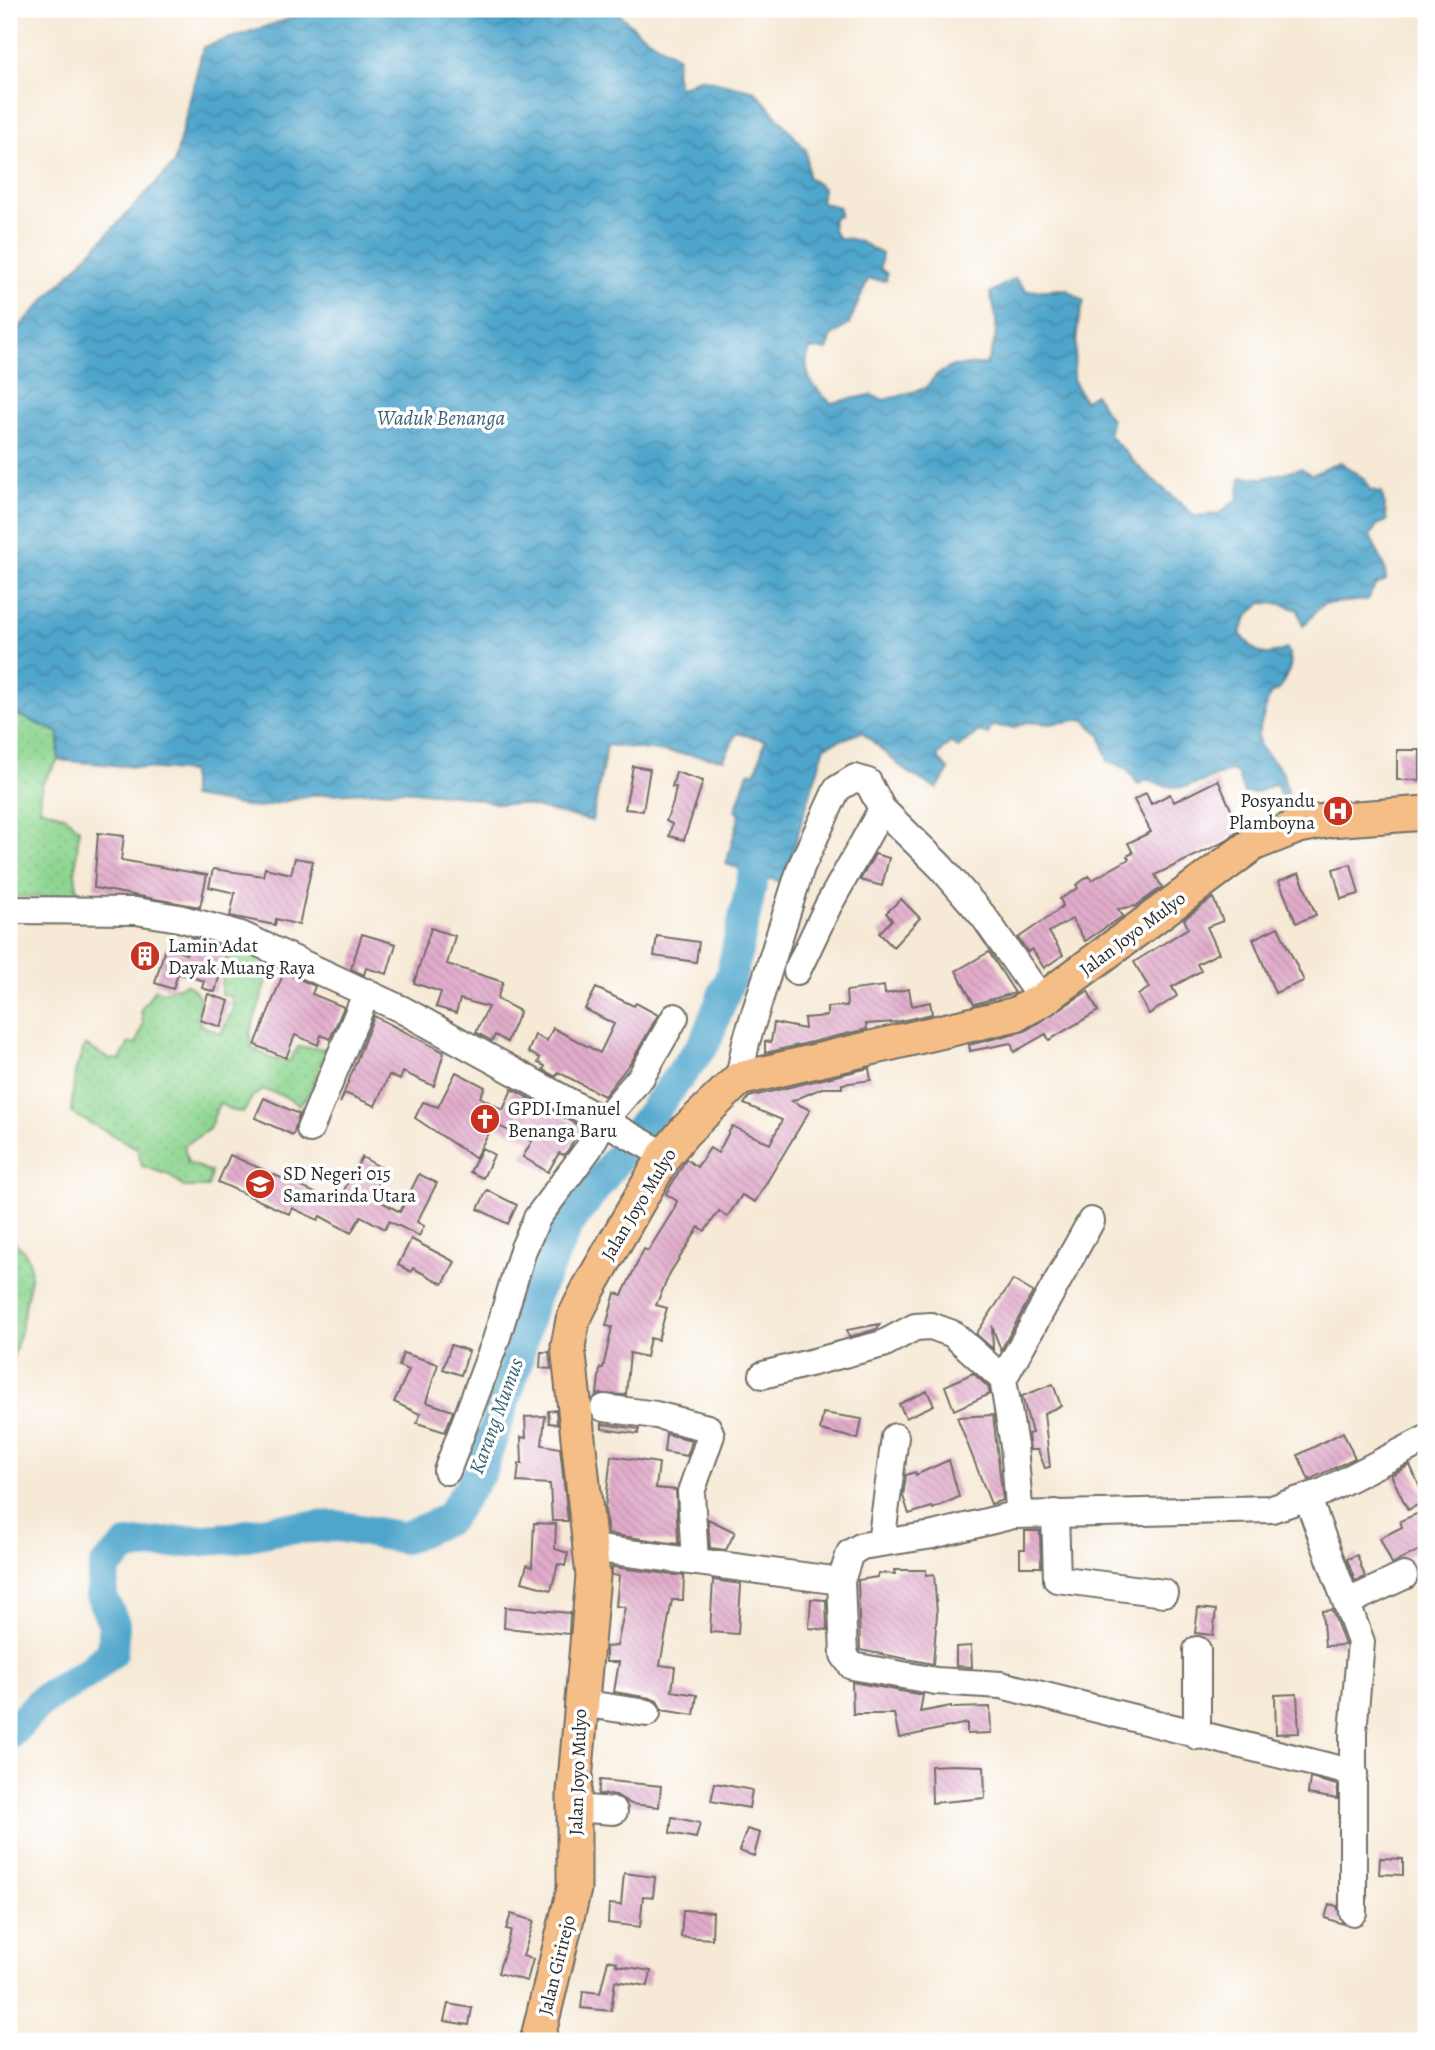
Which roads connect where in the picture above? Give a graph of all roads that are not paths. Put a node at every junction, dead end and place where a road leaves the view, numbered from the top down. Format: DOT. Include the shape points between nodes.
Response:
graph roads {
  1 [pos="882,809"];
  2 [pos="1426,813"];
  3 [pos="9,910"];
  4 [pos="797,971"];
  5 [pos="368,992"];
  6 [pos="1042,1000"];
  7 [pos="675,1017"];
  8 [pos="739,1079"];
  9 [pos="606,1121"];
  10 [pos="310,1129"];
  11 [pos="658,1150"];
  12 [pos="1091,1221"];
  13 [pos="763,1375"];
  14 [pos="1003,1379"];
  15 [pos="604,1408"];
  16 [pos="895,1437"];
  17 [pos="1426,1439"];
  18 [pos="447,1471"];
  19 [pos="1308,1499"];
  20 [pos="1055,1513"];
  21 [pos="1014,1515"];
  22 [pos="881,1543"];
  23 [pos="592,1548"];
  24 [pos="695,1562"];
  25 [pos="1404,1576"];
  26 [pos="841,1581"];
  27 [pos="1164,1593"];
  28 [pos="1348,1602"];
  29 [pos="1197,1650"];
  30 [pos="580,1703"];
  31 [pos="647,1713"];
  32 [pos="1197,1735"];
  33 [pos="1354,1773"];
  34 [pos="573,1808"];
  35 [pos="614,1811"];
  36 [pos="574,1889"];
  37 [pos="1353,1913"];
  38 [pos="537,2041"];
  1 -- 4 [label="street"];
  1 -- 6 [label="street" via="984,917"];
  1 -- 8 [label="street" via="867,782 855,778 837,789 828,805 801,867 746,1042"];
  2 -- 6 [label="main road, Jalan Joyo Mulyo" via="1330,820 1253,844"];
  3 -- 5 [label="street" via="136,911 179,918 241,935"];
  5 -- 9 [label="street"];
  5 -- 10 [label="street"];
  6 -- 8 [label="main road, Jalan Joyo Mulyo" via="1016,1014 964,1028"];
  7 -- 9 [label="street" via="641,1077"];
  8 -- 11 [label="main road, Jalan Joyo Mulyo" via="685,1131"];
  9 -- 11 [label="street"];
  9 -- 18 [label="street" via="537,1218"];
  11 -- 23 [label="main road, Jalan Joyo Mulyo" via="573,1320 569,1337 570,1388"];
  12 -- 14 [label="street"];
  13 -- 14 [label="street" via="883,1344 915,1327 931,1326 953,1334"];
  14 -- 21 [label="street" via="1018,1494"];
  15 -- 24 [label="street" via="708,1428 711,1435 691,1492"];
  16 -- 22 [label="street"];
  17 -- 19 [label="street"];
  19 -- 20 [label="street" via="1272,1509"];
  19 -- 28 [label="street"];
  20 -- 21 [label="street"];
  20 -- 27 [label="street" via="1057,1578"];
  21 -- 22 [label="street"];
  22 -- 26 [label="street" via="850,1553"];
  23 -- 24 [label="street"];
  23 -- 30 [label="main road, Jalan Joyo Mulyo"];
  24 -- 26 [label="street"];
  25 -- 28 [label="street"];
  26 -- 32 [label="street" via="844,1655 852,1666 936,1681 1001,1685"];
  28 -- 33 [label="street" via="1361,1642"];
  29 -- 32 [label="street"];
  30 -- 31 [label="street"];
  30 -- 34 [label="main road, Jalan Joyo Mulyo"];
  32 -- 33 [label="street"];
  33 -- 37 [label="street"];
  34 -- 35 [label="street"];
  34 -- 36 [label="main road, Jalan Joyo Mulyo"];
  36 -- 38 [label="main road, Jalan Girirejo"];
}
